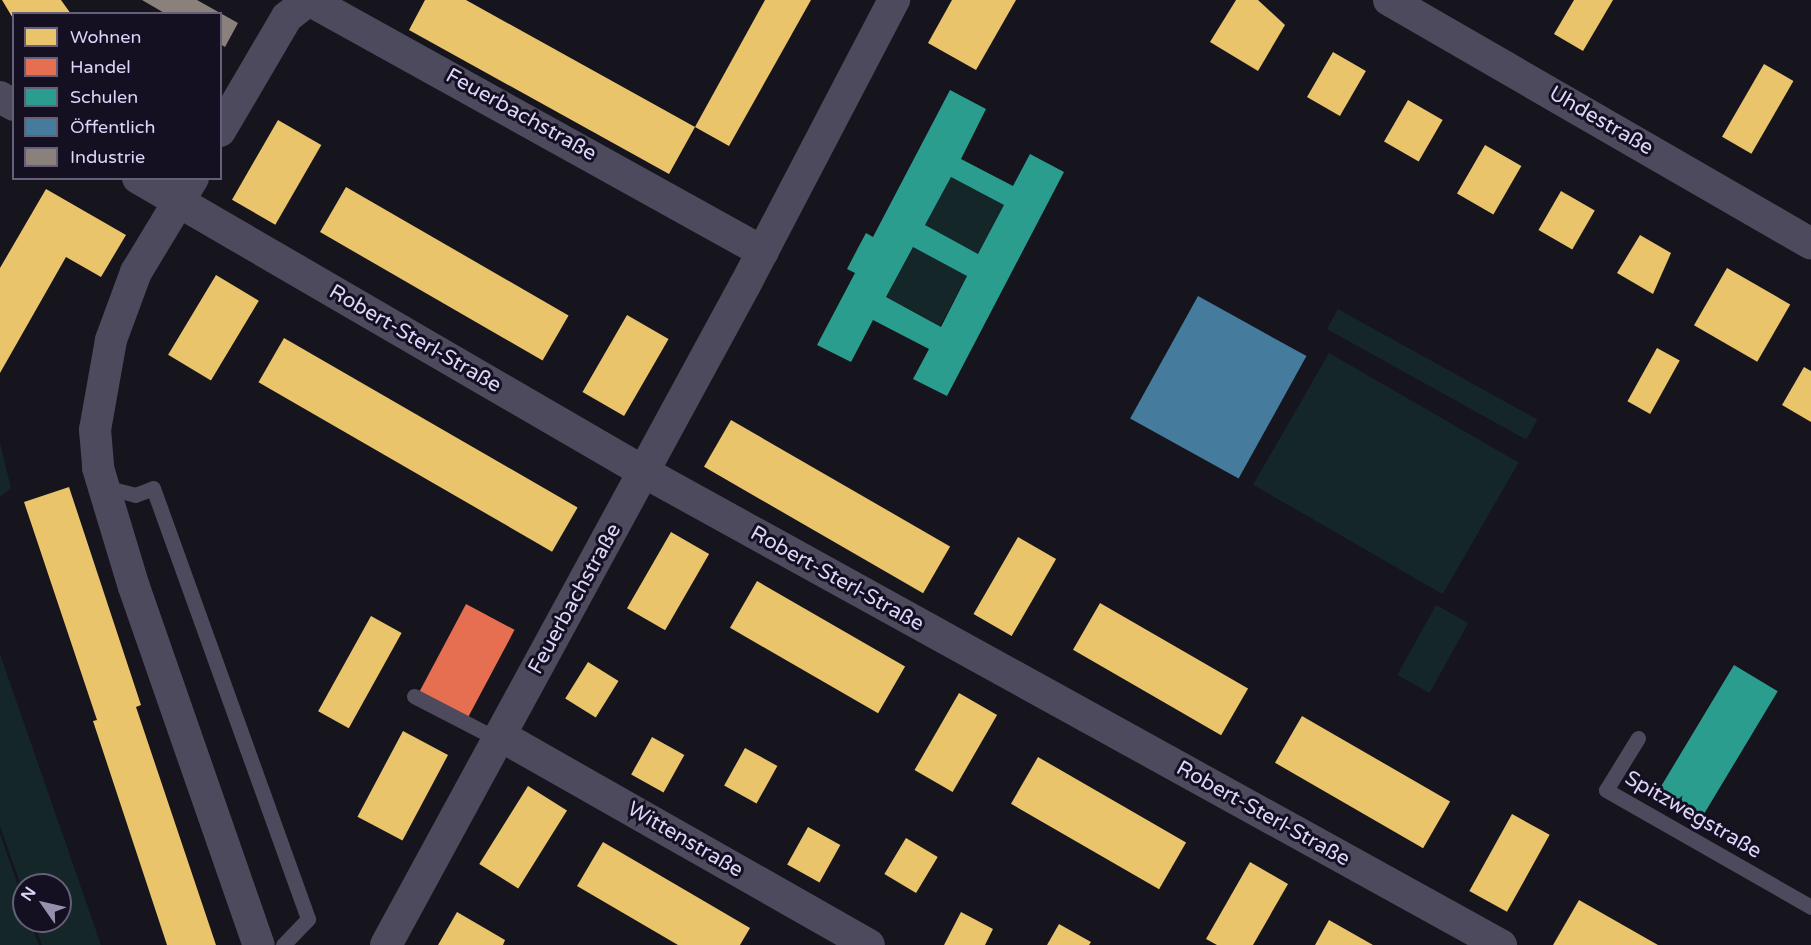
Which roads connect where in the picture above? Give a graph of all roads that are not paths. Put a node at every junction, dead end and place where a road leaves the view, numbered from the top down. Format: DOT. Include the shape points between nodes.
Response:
graph roads {
  1 [pos="309,0"];
  2 [pos="894,0"];
  3 [pos="1389,0"];
  4 [pos="222,128"];
  5 [pos="146,180"];
  6 [pos="186,190"];
  7 [pos="1811,244"];
  8 [pos="763,252"];
  9 [pos="644,472"];
  10 [pos="103,487"];
  11 [pos="414,696"];
  12 [pos="500,738"];
  13 [pos="1638,738"];
  14 [pos="1811,907"];
  15 [pos="259,945"];
  16 [pos="283,945"];
  17 [pos="386,945"];
  18 [pos="869,945"];
  19 [pos="1501,945"];
  1 -- 4 [label="street" via="287,17"];
  1 -- 8 [label="street, Feuerbachstraße"];
  2 -- 8 [label="street, Feuerbachstraße"];
  3 -- 7 [label="street, Uhdestraße"];
  5 -- 6 [label="street, Robert-Sterl-Straße"];
  6 -- 9 [label="street, Robert-Sterl-Straße"];
  6 -- 10 [label="street" via="136,272 111,340 95,430"];
  8 -- 9 [label="street, Feuerbachstraße"];
  9 -- 12 [label="street, Feuerbachstraße"];
  9 -- 19 [label="street, Robert-Sterl-Straße"];
  10 -- 15 [label="street"];
  10 -- 16 [label="lane" via="135,495 153,488 308,919"];
  11 -- 12 [label="lane"];
  12 -- 17 [label="street, Feuerbachstraße"];
  12 -- 18 [label="street, Wittenstraße"];
  13 -- 14 [label="lane, Spitzwegstraße" via="1606,790"];
}
